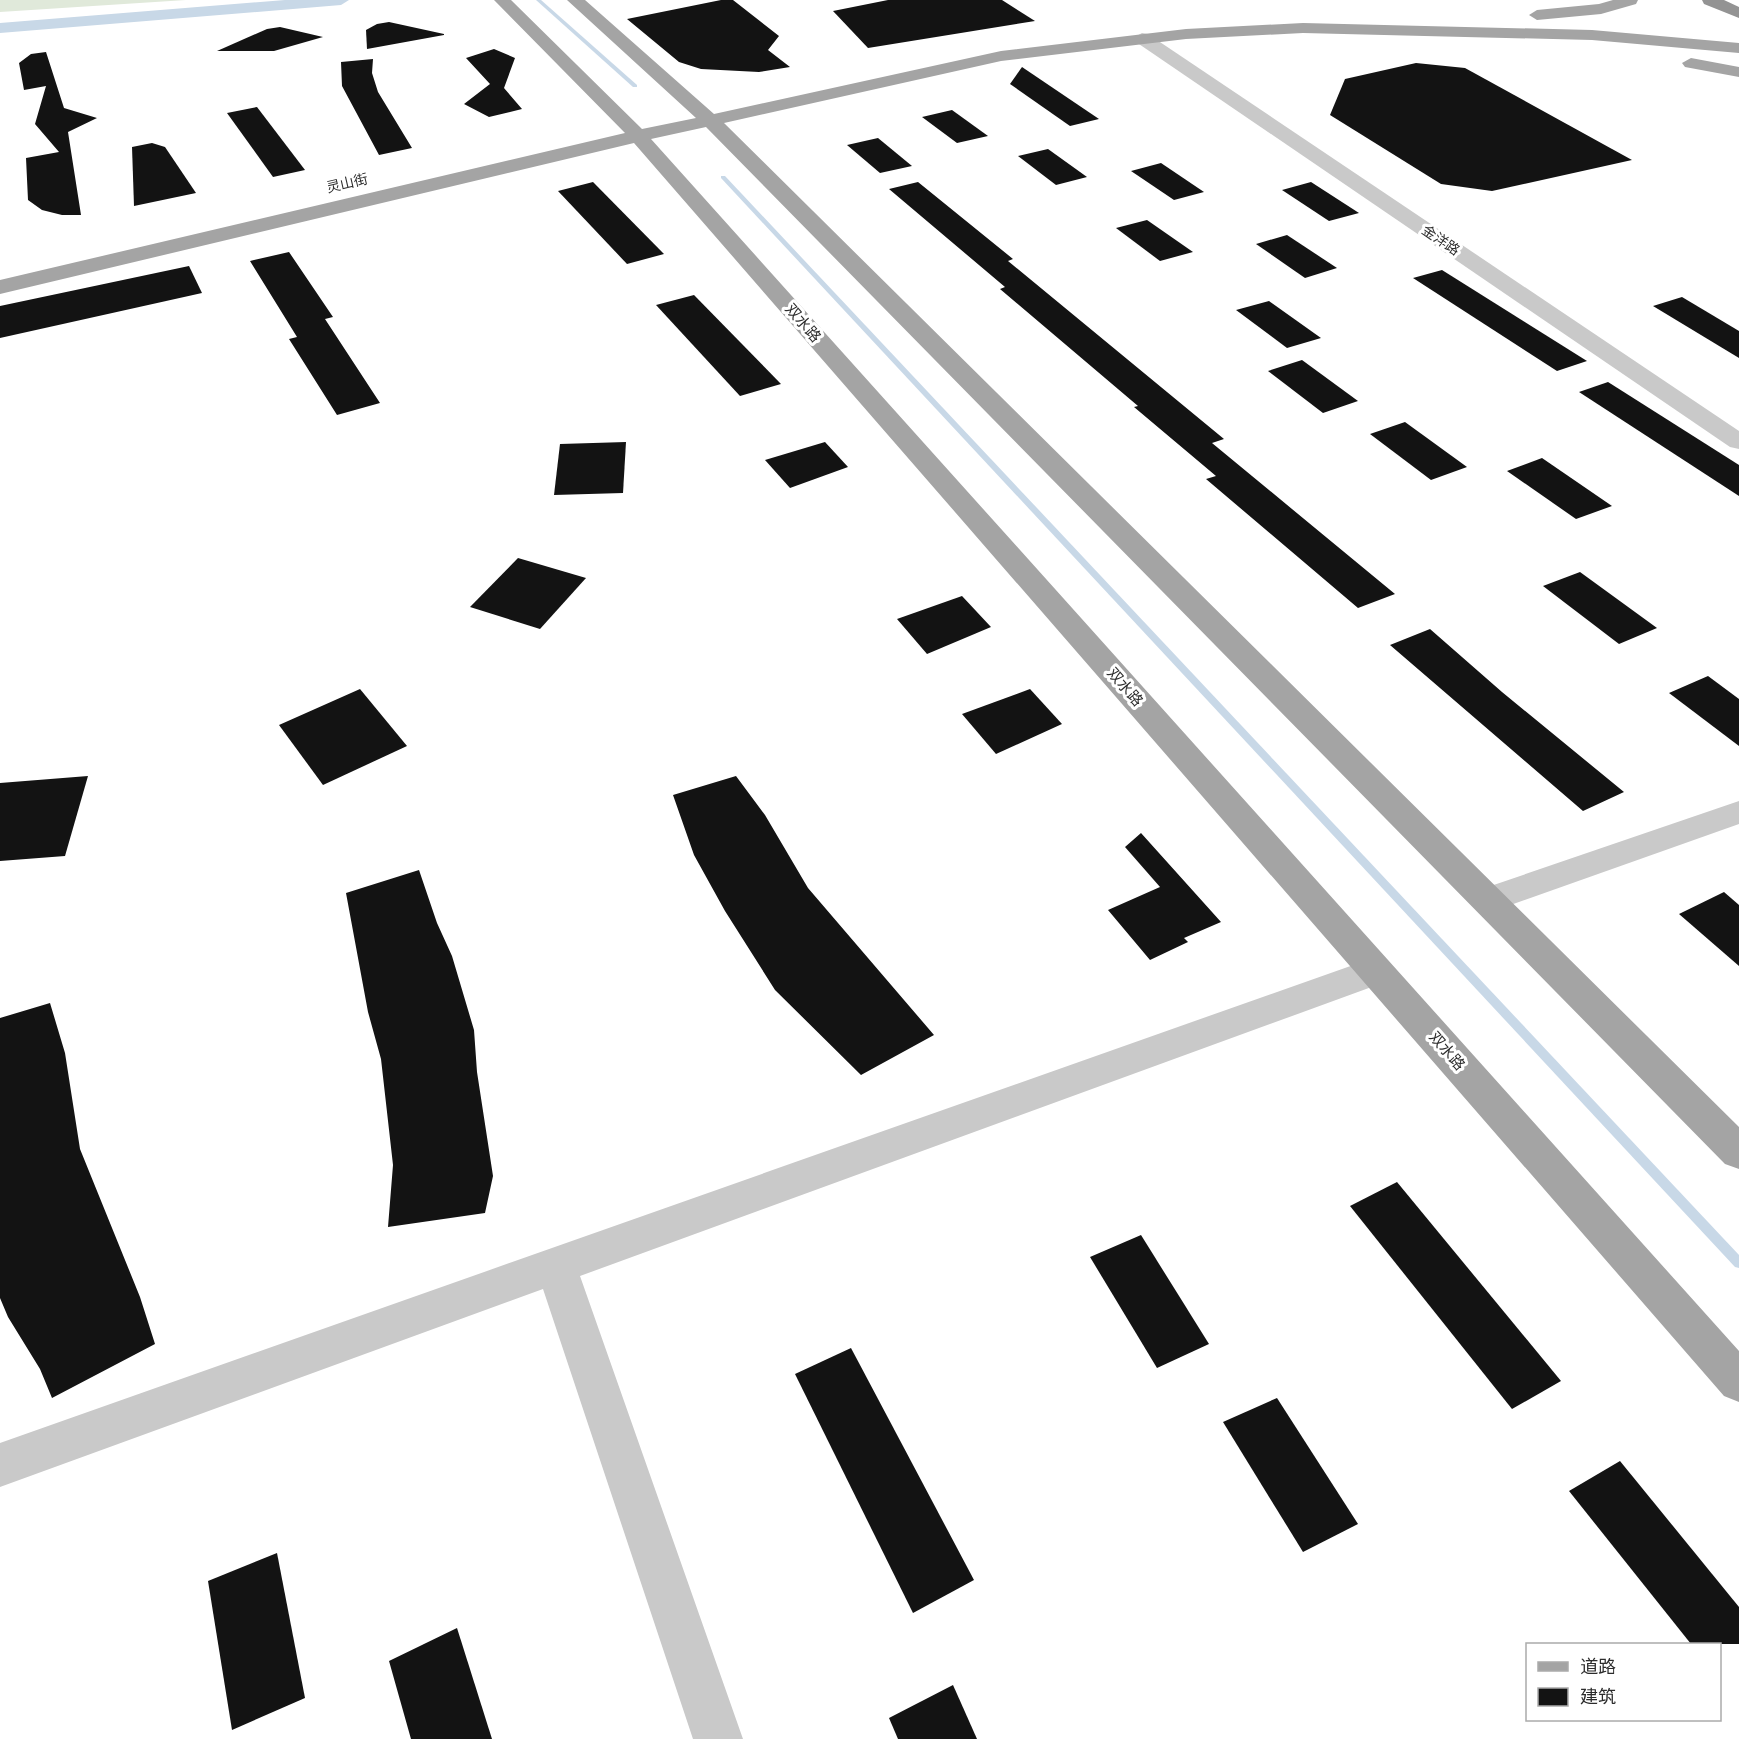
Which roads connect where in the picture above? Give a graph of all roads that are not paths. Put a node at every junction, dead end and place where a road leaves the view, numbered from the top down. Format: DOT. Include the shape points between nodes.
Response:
graph roads {
  1 [pos="1630,0"];
  2 [pos="1710,0"];
  3 [pos="578,3"];
  4 [pos="507,5"];
  5 [pos="1739,13"];
  6 [pos="1424,22"];
  7 [pos="1739,31"];
  8 [pos="1142,38"];
  9 [pos="1739,48"];
  10 [pos="927,54"];
  11 [pos="1739,72"];
  12 [pos="698,108"];
  13 [pos="625,124"];
  14 [pos="0,287"];
  15 [pos="1739,442"];
  16 [pos="1739,812"];
  17 [pos="1488,900"];
  18 [pos="1376,971"];
  19 [pos="1739,1152"];
  20 [pos="555,1266"];
  21 [pos="1739,1382"];
  22 [pos="0,1465"];
  23 [pos="718,1739"];
  1 -- 7 [label="main road" via="1600,9 1521,15"];
  2 -- 5 [label="highway"];
  3 -- 12 [label="main road"];
  4 -- 13 [label="main road, 双水路"];
  6 -- 8 [label="main road, 灵山街"];
  6 -- 9 [label="main road"];
  6 -- 10 [label="main road" via="1308,14 1188,20"];
  6 -- 11 [label="main road" via="1598,46"];
  8 -- 12 [label="main road, 灵山街" via="1001,56"];
  8 -- 15 [label="street, 金洋路"];
  12 -- 13 [label="main road, 灵山街"];
  12 -- 17 [label="main road"];
  13 -- 14 [label="main road, 灵山街"];
  13 -- 18 [label="main road, 双水路"];
  16 -- 17 [label="street"];
  17 -- 19 [label="main road"];
  18 -- 20 [label="street"];
  18 -- 21 [label="main road, 双水路"];
  20 -- 22 [label="street"];
  20 -- 23 [label="street"];
}
